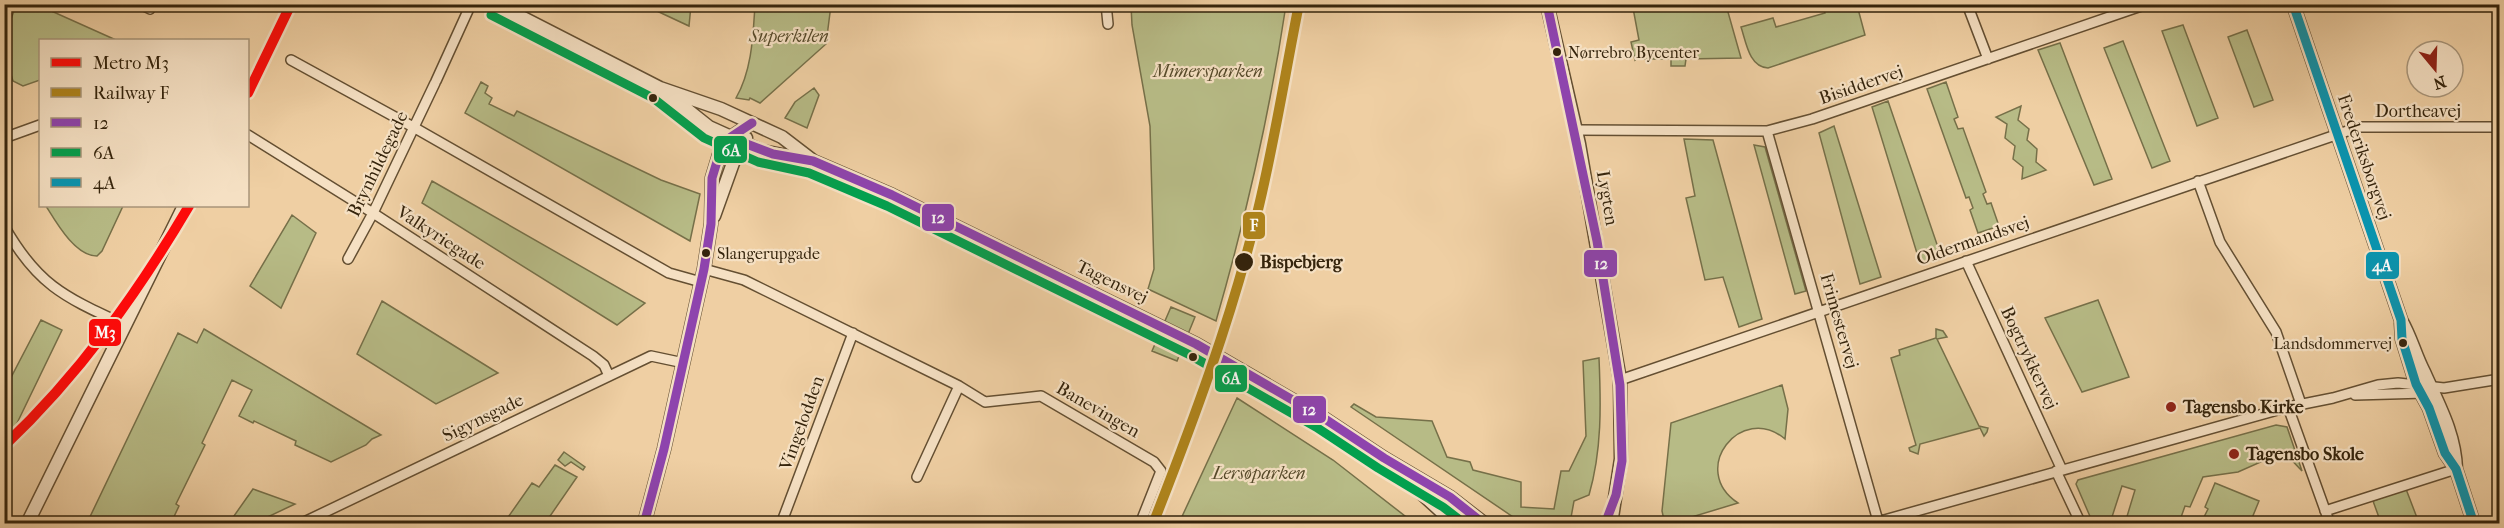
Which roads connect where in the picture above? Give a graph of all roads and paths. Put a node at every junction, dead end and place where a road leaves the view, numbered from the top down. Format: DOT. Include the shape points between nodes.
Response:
graph roads {
  1 [pos="140,4"];
  2 [pos="471,4"];
  3 [pos="496,4"];
  4 [pos="1106,4"];
  5 [pos="1547,4"];
  6 [pos="1968,4"];
  7 [pos="2293,4"];
  8 [pos="2140,6"];
  9 [pos="152,7"];
  10 [pos="1108,24"];
  11 [pos="1988,59"];
  12 [pos="291,60"];
  13 [pos="660,88"];
  14 [pos="752,123"];
  15 [pos="39,126"];
  16 [pos="2499,127"];
  17 [pos="415,128"];
  18 [pos="1576,130"];
  19 [pos="1767,131"];
  20 [pos="2337,133"];
  21 [pos="249,136"];
  22 [pos="731,137"];
  23 [pos="4,138"];
  24 [pos="744,143"];
  25 [pos="813,161"];
  26 [pos="2198,181"];
  27 [pos="184,207"];
  28 [pos="373,213"];
  29 [pos="711,224"];
  30 [pos="4,226"];
  31 [pos="348,258"];
  32 [pos="1966,261"];
  33 [pos="704,269"];
  34 [pos="701,282"];
  35 [pos="1820,311"];
  36 [pos="125,325"];
  37 [pos="853,333"];
  38 [pos="684,363"];
  39 [pos="609,376"];
  40 [pos="2499,379"];
  41 [pos="1620,380"];
  42 [pos="959,386"];
  43 [pos="2423,388"];
  44 [pos="2301,405"];
  45 [pos="2288,407"];
  46 [pos="1383,458"];
  47 [pos="2456,469"];
  48 [pos="2059,471"];
  49 [pos="917,477"];
  50 [pos="1614,508"];
  51 [pos="2325,511"];
  52 [pos="1889,521"];
  53 [pos="1874,522"];
  54 [pos="27,524"];
  55 [pos="300,524"];
  56 [pos="644,524"];
  57 [pos="781,524"];
  58 [pos="1140,524"];
  59 [pos="1455,524"];
  60 [pos="1485,524"];
  61 [pos="1605,524"];
  62 [pos="1611,524"];
  63 [pos="2081,524"];
  64 [pos="2330,524"];
  65 [pos="2474,524"];
  1 -- 9 [label="street"];
  2 -- 17 [label="street, Brynhildegade"];
  3 -- 13 [label="street, Tagensvej"];
  4 -- 10 [label="street"];
  5 -- 18 [label="street, Lygten"];
  6 -- 11 [label="street"];
  7 -- 20 [label="street, Frederiksborgvej"];
  8 -- 11 [label="street, Bisiddervej"];
  11 -- 19 [label="street, Bisiddervej"];
  12 -- 17 [label="street"];
  13 -- 14 [label="street, Tagensvej"];
  13 -- 22 [label="street, Tagensvej" via="709,127"];
  14 -- 22 [label="street"];
  14 -- 24 [label="street"];
  14 -- 25 [label="street, Tagensvej" via="782,137"];
  15 -- 23 [label="street"];
  16 -- 20 [label="street, Dortheavej" via="2358,127"];
  17 -- 28 [label="street, Brynhildegade"];
  17 -- 34 [label="street" via="669,273"];
  18 -- 19 [label="street, Bisiddervej"];
  18 -- 41 [label="street, Lygten"];
  19 -- 35 [label="street, Frimestervej"];
  20 -- 26 [label="street, Oldermandsvej"];
  20 -- 43 [label="street, Frederiksborgvej" via="2401,320 2411,336"];
  21 -- 28 [label="street, Valkyriegade"];
  22 -- 24 [label="street, Tagensvej"];
  22 -- 29 [label="street" via="719,155 712,178"];
  24 -- 25 [label="street, Tagensvej" via="773,154"];
  24 -- 29 [label="street"];
  25 -- 46 [label="street, Tagensvej" via="892,195 1196,344 1277,389"];
  26 -- 32 [label="street, Oldermandsvej"];
  26 -- 44 [label="street" via="2220,242 2276,332"];
  27 -- 36 [label="street"];
  28 -- 31 [label="street, Brynhildegade"];
  28 -- 39 [label="street, Valkyriegade" via="593,356"];
  29 -- 33 [label="street"];
  30 -- 36 [label="street" via="19,253 54,289"];
  32 -- 35 [label="street, Oldermandsvej"];
  32 -- 48 [label="street, Bogtrykkervej"];
  33 -- 34 [label="street"];
  33 -- 37 [label="street, Banevingen" via="744,280"];
  34 -- 38 [label="street"];
  35 -- 41 [label="street, Oldermandsvej"];
  35 -- 53 [label="street, Frimestervej"];
  36 -- 54 [label="street"];
  37 -- 42 [label="street, Banevingen"];
  37 -- 57 [label="street, Vingelodden"];
  38 -- 39 [label="street, Sigynsgade" via="651,356"];
  38 -- 56 [label="street"];
  39 -- 55 [label="street, Sigynsgade"];
  40 -- 43 [label="street"];
  41 -- 50 [label="street, Lygten" via="1621,459"];
  42 -- 49 [label="street"];
  42 -- 58 [label="street, Banevingen" via="986,402 1041,396 1154,462 1161,471"];
  43 -- 44 [label="street" via="2378,385"];
  43 -- 47 [label="street, Frederiksborgvej" via="2438,399 2455,450"];
  44 -- 45 [label="street"];
  45 -- 48 [label="street"];
  45 -- 51 [label="street"];
  46 -- 59 [label="street, Tagensvej"];
  46 -- 60 [label="street, Tagensvej" via="1450,497"];
  47 -- 51 [label="street"];
  47 -- 65 [label="street, Frederiksborgvej"];
  48 -- 52 [label="street"];
  48 -- 63 [label="street, Bogtrykkervej"];
  50 -- 61 [label="street, Lygten"];
  50 -- 62 [label="street, Lygten"];
  51 -- 64 [label="street"];
  52 -- 53 [label="street"];
}
